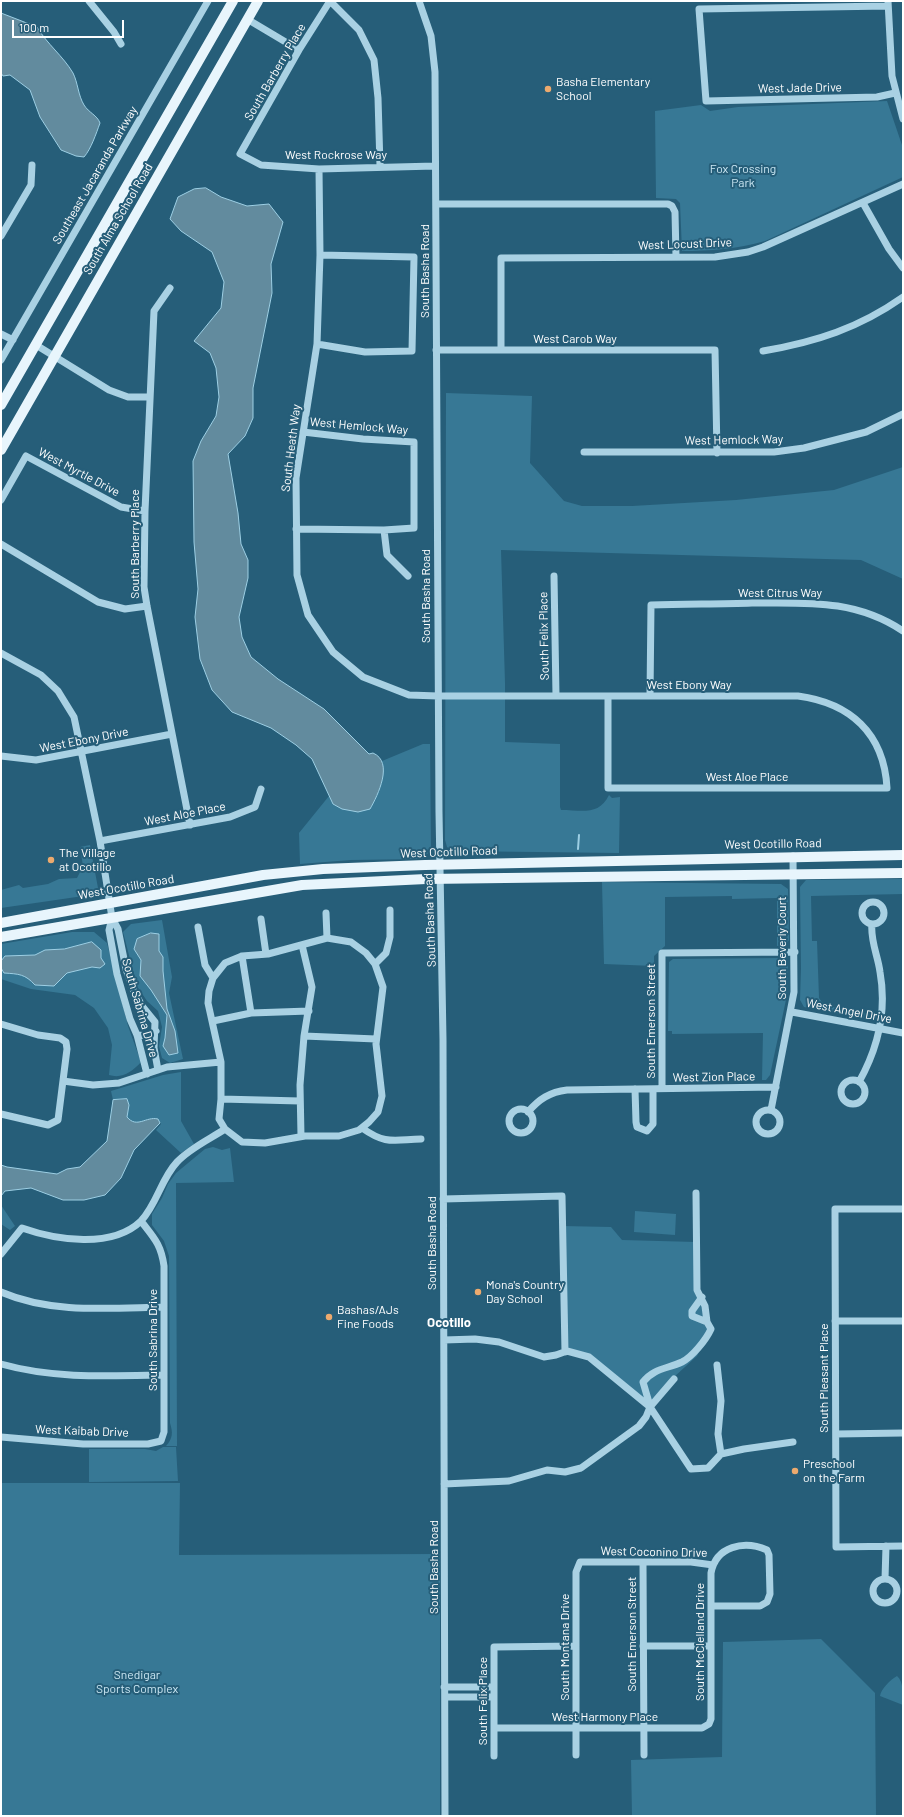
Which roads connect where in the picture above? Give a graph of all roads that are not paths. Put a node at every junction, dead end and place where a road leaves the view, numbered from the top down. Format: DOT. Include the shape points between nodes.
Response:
graph roads {
  1 [pos="88,1"];
  2 [pos="208,1"];
  3 [pos="233,1"];
  4 [pos="258,1"];
  5 [pos="330,1"];
  6 [pos="419,1"];
  7 [pos="888,3"];
  8 [pos="247,19"];
  9 [pos="121,44"];
  10 [pos="299,50"];
  11 [pos="895,93"];
  12 [pos="903,119"];
  13 [pos="240,154"];
  14 [pos="32,165"];
  15 [pos="380,166"];
  16 [pos="435,166"];
  17 [pos="319,168"];
  18 [pos="903,184"];
  19 [pos="863,203"];
  20 [pos="436,204"];
  21 [pos="1,236"];
  22 [pos="320,255"];
  23 [pos="676,257"];
  24 [pos="903,268"];
  25 [pos="170,288"];
  26 [pos="903,297"];
  27 [pos="1,334"];
  28 [pos="13,340"];
  29 [pos="317,344"];
  30 [pos="36,345"];
  31 [pos="436,350"];
  32 [pos="501,350"];
  33 [pos="763,351"];
  34 [pos="55,356"];
  35 [pos="1,360"];
  36 [pos="149,397"];
  37 [pos="1,405"];
  38 [pos="903,414"];
  39 [pos="303,432"];
  40 [pos="1,450"];
  41 [pos="584,452"];
  42 [pos="717,453"];
  43 [pos="1,500"];
  44 [pos="145,510"];
  45 [pos="296,529"];
  46 [pos="384,530"];
  47 [pos="1,544"];
  48 [pos="408,576"];
  49 [pos="554,576"];
  50 [pos="147,606"];
  51 [pos="903,631"];
  52 [pos="1,653"];
  53 [pos="438,696"];
  54 [pos="556,696"];
  55 [pos="608,696"];
  56 [pos="650,696"];
  57 [pos="172,734"];
  58 [pos="81,751"];
  59 [pos="1,756"];
  60 [pos="887,788"];
  61 [pos="261,789"];
  62 [pos="190,825"];
  63 [pos="100,841"];
  64 [pos="903,855"];
  65 [pos="793,856"];
  66 [pos="439,865"];
  67 [pos="903,873"];
  68 [pos="793,874"];
  69 [pos="439,878"];
  70 [pos="110,903"];
  71 [pos="390,910"];
  72 [pos="326,913"];
  73 [pos="112,918"];
  74 [pos="261,919"];
  75 [pos="1,923"];
  76 [pos="872,924"];
  77 [pos="198,927"];
  78 [pos="1,938"];
  79 [pos="327,938"];
  80 [pos="302,945"];
  81 [pos="795,952"];
  82 [pos="266,954"];
  83 [pos="242,956"];
  84 [pos="375,964"];
  85 [pos="213,978"];
  86 [pos="309,1011"];
  87 [pos="792,1012"];
  88 [pos="251,1013"];
  89 [pos="213,1021"];
  90 [pos="1,1024"];
  91 [pos="880,1028"];
  92 [pos="156,1031"];
  93 [pos="903,1032"];
  94 [pos="137,1035"];
  95 [pos="304,1036"];
  96 [pos="376,1039"];
  97 [pos="221,1062"];
  98 [pos="158,1070"];
  99 [pos="147,1074"];
  100 [pos="63,1081"];
  101 [pos="860,1082"];
  102 [pos="776,1087"];
  103 [pos="662,1088"];
  104 [pos="635,1089"];
  105 [pos="653,1089"];
  106 [pos="222,1099"];
  107 [pos="300,1100"];
  108 [pos="771,1110"];
  109 [pos="528,1112"];
  110 [pos="1,1114"];
  111 [pos="362,1128"];
  112 [pos="225,1129"];
  113 [pos="302,1136"];
  114 [pos="421,1139"];
  115 [pos="696,1193"];
  116 [pos="443,1199"];
  117 [pos="903,1209"];
  118 [pos="141,1221"];
  119 [pos="1,1254"];
  120 [pos="1,1292"];
  121 [pos="702,1298"];
  122 [pos="164,1307"];
  123 [pos="835,1321"];
  124 [pos="903,1321"];
  125 [pos="707,1322"];
  126 [pos="444,1340"];
  127 [pos="565,1352"];
  128 [pos="1,1364"];
  129 [pos="717,1365"];
  130 [pos="164,1375"];
  131 [pos="674,1379"];
  132 [pos="650,1406"];
  133 [pos="836,1434"];
  134 [pos="903,1434"];
  135 [pos="1,1437"];
  136 [pos="161,1441"];
  137 [pos="793,1442"];
  138 [pos="721,1454"];
  139 [pos="444,1484"];
  140 [pos="886,1546"];
  141 [pos="903,1546"];
  142 [pos="580,1562"];
  143 [pos="643,1562"];
  144 [pos="712,1565"];
  145 [pos="885,1579"];
  146 [pos="711,1606"];
  147 [pos="576,1646"];
  148 [pos="643,1646"];
  149 [pos="711,1646"];
  150 [pos="444,1687"];
  151 [pos="476,1687"];
  152 [pos="494,1687"];
  153 [pos="445,1697"];
  154 [pos="476,1697"];
  155 [pos="494,1697"];
  156 [pos="711,1718"];
  157 [pos="494,1728"];
  158 [pos="576,1728"];
  159 [pos="644,1728"];
  160 [pos="576,1755"];
  161 [pos="644,1755"];
  162 [pos="494,1756"];
  163 [pos="446,1816"];
  1 -- 9 [label="street"];
  2 -- 28 [label="street, Southeast Jacaranda Parkway"];
  3 -- 30 [label="main road, South Alma School Road"];
  4 -- 8 [label="main road, South Alma School Road"];
  5 -- 10 [label="street, South Barberry Place"];
  5 -- 15 [label="street" via="359,30 374,60"];
  6 -- 16 [label="street, South Basha Road" via="431,36 434,59"];
  7 -- 11 [label="street" via="890,64"];
  7 -- 11 [label="street, West Jade Drive" via="699,9 706,101 878,97"];
  8 -- 10 [label="street"];
  8 -- 34 [label="main road, South Alma School Road"];
  10 -- 13 [label="street, South Barberry Place"];
  11 -- 12 [label="street"];
  13 -- 17 [label="street, West Rockrose Way" via="261,165"];
  14 -- 21 [label="street" via="31,185"];
  15 -- 16 [label="street, West Rockrose Way"];
  15 -- 17 [label="street, West Rockrose Way"];
  16 -- 20 [label="street, South Basha Road"];
  17 -- 22 [label="street, South Heath Way"];
  18 -- 19 [label="street, West Locust Drive"];
  19 -- 23 [label="street, West Locust Drive" via="779,241 748,252 715,257"];
  19 -- 24 [label="street"];
  20 -- 23 [label="street" via="668,204 675,212"];
  20 -- 31 [label="street, South Basha Road"];
  22 -- 29 [label="street, South Heath Way"];
  22 -- 29 [label="street" via="414,257 412,351 365,352"];
  23 -- 32 [label="street, West Locust Drive" via="501,258"];
  25 -- 36 [label="street, South Barberry Place" via="154,312"];
  26 -- 33 [label="street" via="884,310 839,332 797,345"];
  27 -- 28 [label="street"];
  28 -- 35 [label="street, Southeast Jacaranda Parkway"];
  29 -- 39 [label="street, South Heath Way"];
  30 -- 34 [label="street"];
  30 -- 37 [label="main road, South Alma School Road"];
  31 -- 32 [label="street, West Carob Way"];
  31 -- 53 [label="street, South Basha Road"];
  32 -- 42 [label="street, West Carob Way" via="715,350"];
  34 -- 36 [label="street" via="109,390 128,397"];
  34 -- 40 [label="main road, South Alma School Road"];
  36 -- 44 [label="street, South Barberry Place"];
  38 -- 42 [label="street, West Hemlock Way" via="866,432 804,448 774,452"];
  39 -- 45 [label="street, South Heath Way" via="296,478"];
  39 -- 46 [label="street, West Hemlock Way" via="414,442 414,528"];
  41 -- 42 [label="street, West Hemlock Way"];
  43 -- 44 [label="street, West Myrtle Drive" via="26,456 120,507"];
  44 -- 50 [label="street, South Barberry Place" via="144,587"];
  45 -- 46 [label="street"];
  45 -- 53 [label="street, South Heath Way" via="297,575 308,615 333,652 363,677 409,695"];
  46 -- 48 [label="street" via="387,556"];
  47 -- 50 [label="street" via="98,602 125,609"];
  49 -- 54 [label="street, South Felix Place"];
  50 -- 57 [label="street, South Barberry Place"];
  51 -- 56 [label="street, West Citrus Way" via="888,621 866,612 819,603 651,604"];
  52 -- 58 [label="street" via="41,675 58,691 74,717"];
  53 -- 54 [label="street, West Ebony Way"];
  53 -- 66 [label="street, South Basha Road"];
  54 -- 55 [label="street, West Ebony Way"];
  55 -- 56 [label="street, West Ebony Way"];
  55 -- 60 [label="street, West Aloe Place" via="608,788"];
  56 -- 60 [label="street, West Ebony Way" via="798,696 831,703 846,711 871,736 883,760"];
  57 -- 58 [label="street, West Ebony Drive"];
  57 -- 62 [label="street, South Barberry Place"];
  58 -- 59 [label="street, West Ebony Drive" via="36,760"];
  58 -- 63 [label="street"];
  61 -- 62 [label="street, West Aloe Place" via="255,807 230,817"];
  62 -- 63 [label="street, West Aloe Place"];
  63 -- 70 [label="street"];
  64 -- 65 [label="main road, West Ocotillo Road"];
  65 -- 66 [label="main road, West Ocotillo Road"];
  65 -- 68 [label="street, South Beverly Court"];
  66 -- 69 [label="street, South Basha Road"];
  66 -- 70 [label="main road, West Ocotillo Road" via="323,869 263,875"];
  67 -- 68 [label="main road"];
  68 -- 69 [label="main road"];
  68 -- 81 [label="street, South Beverly Court"];
  69 -- 73 [label="main road" via="302,885"];
  69 -- 116 [label="street, South Basha Road"];
  70 -- 73 [label="street"];
  70 -- 75 [label="main road, West Ocotillo Road"];
  71 -- 84 [label="street" via="390,937 386,953"];
  72 -- 79 [label="street"];
  73 -- 78 [label="main road"];
  73 -- 92 [label="street, South Sabrina Drive" via="118,929 126,969 134,990 142,1006 155,1022"];
  73 -- 94 [label="street, South Sabrina Drive" via="109,930 117,974"];
  74 -- 82 [label="street"];
  76 -- 91 [label="street" via="882,986"];
  77 -- 85 [label="street" via="205,965"];
  79 -- 80 [label="street"];
  79 -- 84 [label="street" via="351,942 366,953"];
  80 -- 82 [label="street"];
  80 -- 86 [label="street" via="312,987"];
  81 -- 87 [label="street, South Beverly Court"];
  81 -- 103 [label="street, South Emerson Street" via="662,953"];
  82 -- 83 [label="street"];
  83 -- 85 [label="street" via="225,963"];
  83 -- 88 [label="street"];
  84 -- 96 [label="street" via="383,987"];
  85 -- 89 [label="street" via="208,1003"];
  86 -- 88 [label="street"];
  86 -- 95 [label="street"];
  87 -- 91 [label="street, West Angel Drive"];
  87 -- 102 [label="street, South Beverly Court"];
  88 -- 89 [label="street"];
  89 -- 97 [label="street"];
  90 -- 100 [label="street" via="60,1038 66,1042"];
  91 -- 93 [label="street, West Angel Drive"];
  91 -- 101 [label="street"];
  92 -- 94 [label="street" via="149,1036"];
  92 -- 98 [label="street, South Sabrina Drive" via="154,1048"];
  94 -- 99 [label="street, South Sabrina Drive"];
  95 -- 96 [label="street"];
  95 -- 107 [label="street"];
  96 -- 111 [label="street" via="382,1096 378,1112"];
  97 -- 98 [label="street"];
  97 -- 106 [label="street"];
  98 -- 99 [label="street"];
  99 -- 100 [label="street" via="119,1084 93,1085"];
  100 -- 110 [label="street" via="58,1120 48,1125"];
  102 -- 103 [label="street, West Zion Place"];
  102 -- 108 [label="street, South Beverly Court"];
  103 -- 105 [label="street, West Zion Place"];
  104 -- 105 [label="street, West Zion Place"];
  104 -- 105 [label="street" via="637,1127 647,1131 653,1124"];
  104 -- 109 [label="street, West Zion Place" via="560,1090 542,1098"];
  106 -- 107 [label="street"];
  106 -- 112 [label="street" via="219,1119"];
  107 -- 113 [label="street"];
  111 -- 113 [label="street" via="339,1136"];
  111 -- 114 [label="street" via="375,1138 385,1141"];
  112 -- 113 [label="street" via="242,1142 265,1143"];
  112 -- 118 [label="street" via="178,1161 165,1178 155,1201"];
  115 -- 121 [label="street" via="697,1290"];
  116 -- 126 [label="street, South Basha Road"];
  116 -- 127 [label="street" via="562,1196"];
  117 -- 123 [label="street, South Pleasant Place" via="835,1209"];
  118 -- 119 [label="street" via="125,1231 100,1239 74,1240 43,1236 22,1228"];
  118 -- 122 [label="street, South Sabrina Drive" via="162,1251"];
  120 -- 122 [label="street" via="16,1299 55,1307"];
  121 -- 125 [label="street"];
  121 -- 125 [label="street" via="692,1311 692,1316"];
  122 -- 130 [label="street, South Sabrina Drive"];
  123 -- 124 [label="street"];
  123 -- 133 [label="street, South Pleasant Place"];
  125 -- 132 [label="street" via="711,1329 707,1337 690,1356 683,1362 656,1370 643,1382"];
  126 -- 127 [label="street" via="475,1339 499,1342 544,1357"];
  126 -- 139 [label="street, South Basha Road"];
  127 -- 132 [label="street" via="575,1352 588,1357"];
  128 -- 130 [label="street" via="25,1371 62,1375"];
  129 -- 138 [label="street" via="721,1401 718,1434"];
  130 -- 136 [label="street, South Sabrina Drive" via="164,1432"];
  131 -- 132 [label="street"];
  132 -- 138 [label="street" via="691,1469 708,1468"];
  132 -- 139 [label="street" via="639,1426 581,1468 565,1472 547,1470 510,1482"];
  133 -- 134 [label="street"];
  133 -- 140 [label="street, South Pleasant Place" via="836,1547"];
  135 -- 136 [label="street, West Kaibab Drive" via="83,1444 148,1444"];
  137 -- 138 [label="street"];
  139 -- 150 [label="street, South Basha Road"];
  140 -- 141 [label="street"];
  140 -- 145 [label="street"];
  142 -- 143 [label="street, West Coconino Drive"];
  142 -- 147 [label="street, South Montana Drive" via="576,1572"];
  143 -- 144 [label="street, West Coconino Drive" via="691,1562"];
  143 -- 148 [label="street, South Emerson Street"];
  144 -- 146 [label="street, South McClelland Drive"];
  144 -- 146 [label="street, West Coconino Drive" via="719,1554 731,1548 759,1546 769,1554 770,1594 767,1602 760,1606"];
  146 -- 149 [label="street, South McClelland Drive"];
  147 -- 152 [label="street, South Felix Place" via="494,1646"];
  147 -- 158 [label="street, South Montana Drive"];
  148 -- 149 [label="street"];
  148 -- 159 [label="street, South Emerson Street"];
  149 -- 156 [label="street, South McClelland Drive"];
  150 -- 151 [label="street"];
  150 -- 153 [label="street, South Basha Road"];
  151 -- 152 [label="street"];
  151 -- 154 [label="street"];
  152 -- 155 [label="street, South Felix Place"];
  153 -- 154 [label="street"];
  153 -- 163 [label="street, South Basha Road"];
  154 -- 155 [label="street"];
  155 -- 157 [label="street, South Felix Place"];
  156 -- 159 [label="street, West Harmony Place" via="709,1724 702,1728"];
  157 -- 158 [label="street, West Harmony Place"];
  157 -- 162 [label="street, South Felix Place"];
  158 -- 159 [label="street, West Harmony Place"];
  158 -- 160 [label="street, South Montana Drive"];
  159 -- 161 [label="street, South Emerson Street"];
}
